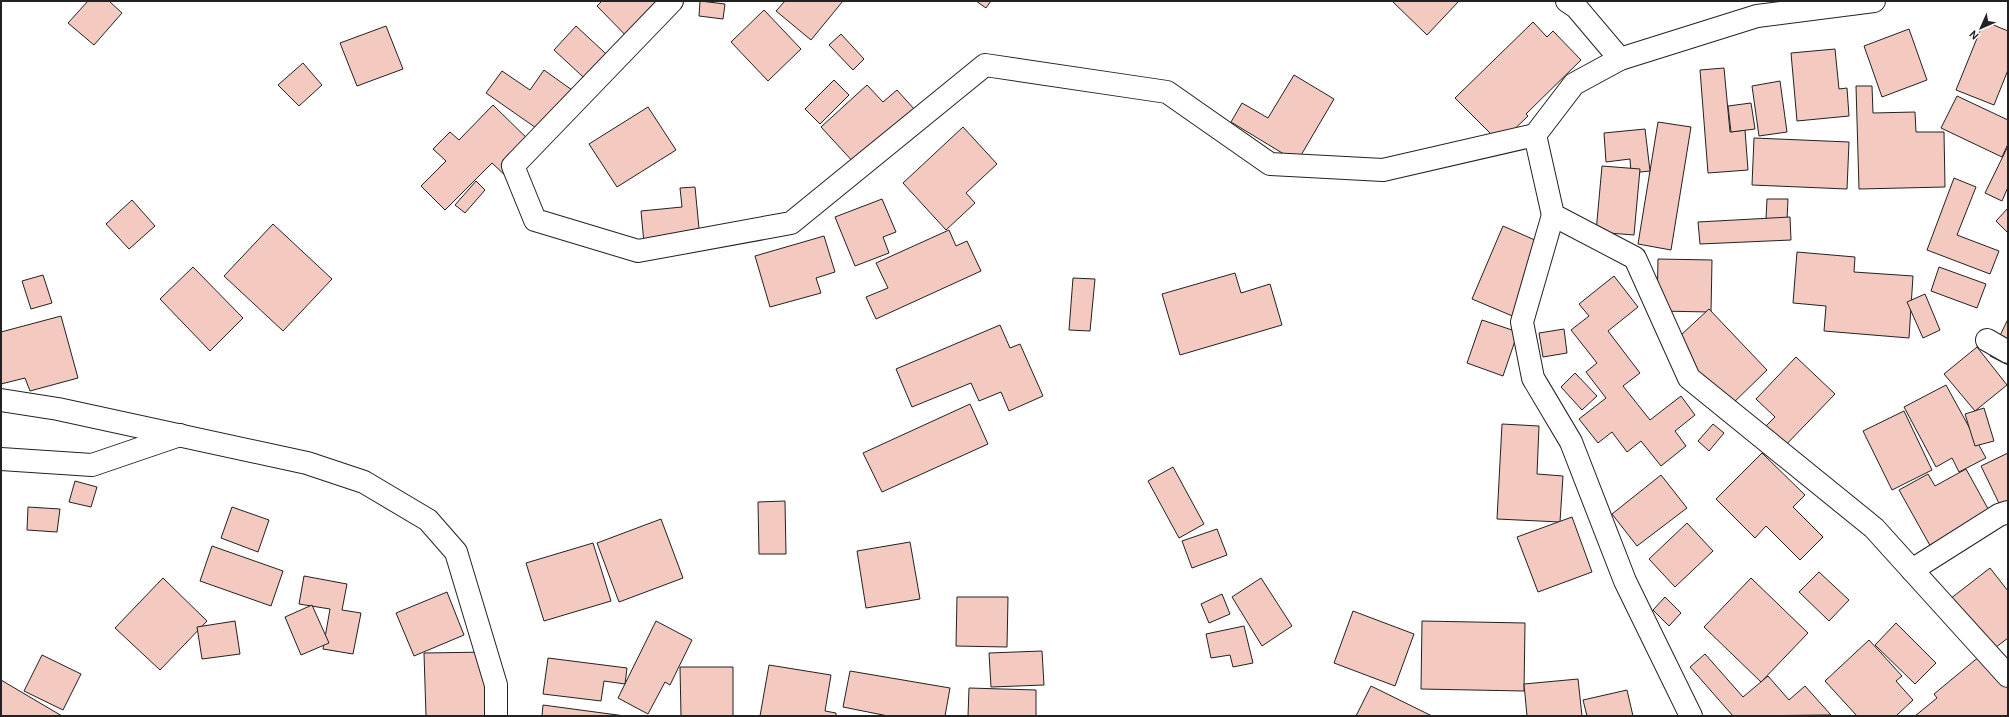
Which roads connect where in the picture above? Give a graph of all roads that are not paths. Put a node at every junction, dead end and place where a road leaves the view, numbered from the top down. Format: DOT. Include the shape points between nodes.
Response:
graph roads {
  1 [pos="672,1"];
  2 [pos="1567,1"];
  3 [pos="1874,1"];
  4 [pos="1620,59"];
  5 [pos="1535,135"];
  6 [pos="1553,215"];
  7 [pos="1987,340"];
  8 [pos="2008,352"];
  9 [pos="1,400"];
  10 [pos="180,435"];
  11 [pos="1,459"];
  12 [pos="2008,512"];
  13 [pos="1912,570"];
  14 [pos="2008,676"];
  15 [pos="496,716"];
  16 [pos="1691,716"];
  1 -- 5 [label="street" via="513,166 535,220 638,251 791,223 984,65 1167,92 1270,164 1383,170"];
  2 -- 4 [label="street" via="1576,7"];
  3 -- 4 [label="street" via="1757,16"];
  4 -- 5 [label="street" via="1574,84"];
  5 -- 6 [label="street"];
  6 -- 13 [label="street" via="1635,258 1689,378 1874,528"];
  6 -- 16 [label="street" via="1522,322 1533,378 1571,442 1625,581"];
  7 -- 8 [label="street"];
  9 -- 10 [label="street" via="58,408"];
  10 -- 11 [label="street" via="92,465"];
  10 -- 15 [label="street" via="307,463 364,482 428,520 456,552 496,685"];
  12 -- 13 [label="street" via="1999,515"];
  13 -- 14 [label="street"];
}
